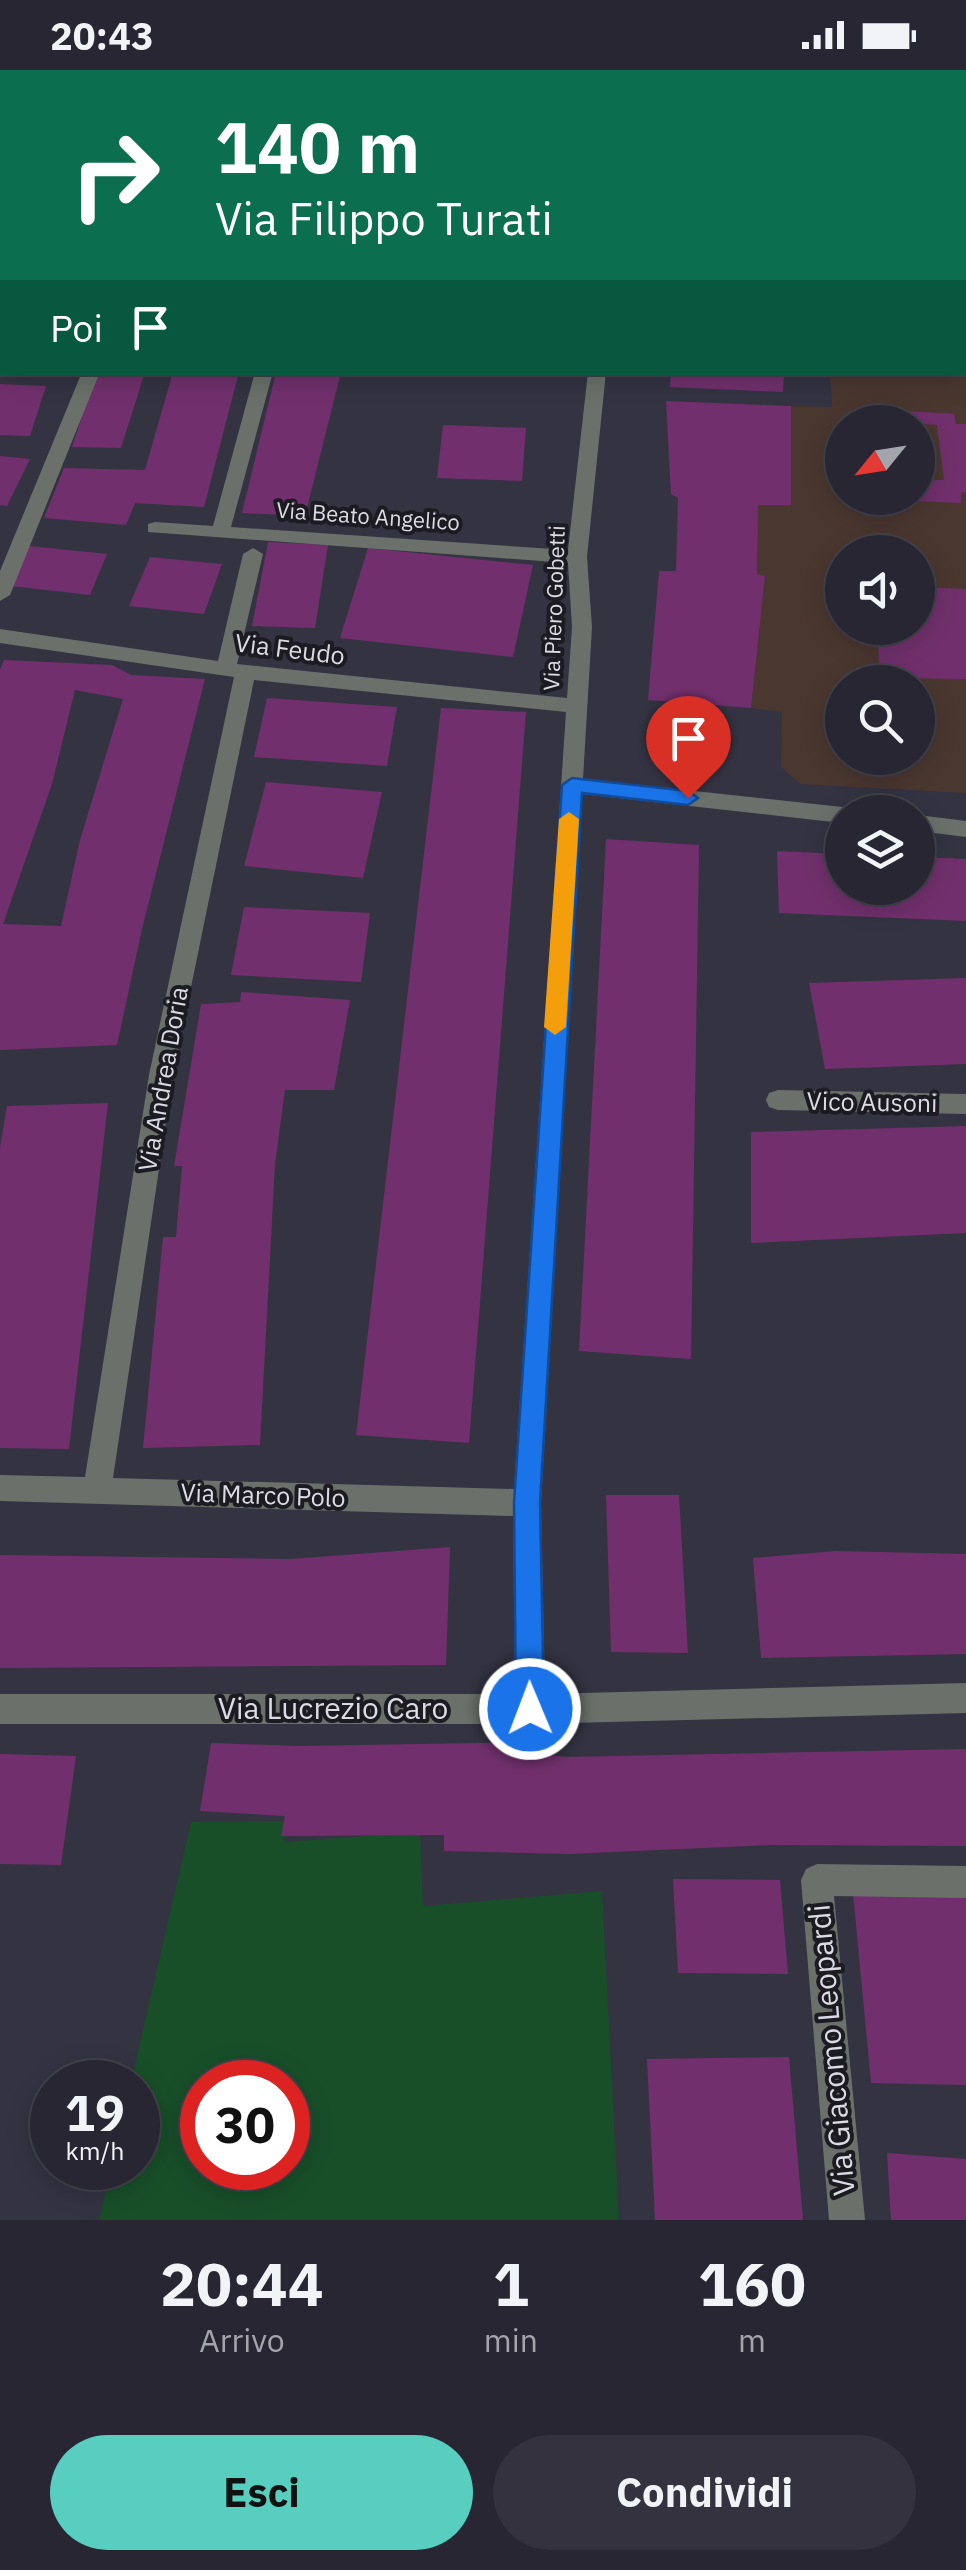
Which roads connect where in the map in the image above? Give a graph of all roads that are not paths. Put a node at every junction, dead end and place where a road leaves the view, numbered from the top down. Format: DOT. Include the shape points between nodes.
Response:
graph roads {
  1 [pos="89,375"];
  2 [pos="263,375"];
  3 [pos="597,375"];
  4 [pos="156,528"];
  5 [pos="220,530"];
  6 [pos="253,554"];
  7 [pos="577,557"];
  8 [pos="0,595"];
  9 [pos="0,636"];
  10 [pos="235,670"];
  11 [pos="576,706"];
  12 [pos="572,785"];
  13 [pos="825,813"];
  14 [pos="935,826"];
  15 [pos="966,829"];
  16 [pos="778,1100"];
  17 [pos="966,1104"];
  18 [pos="0,1488"];
  19 [pos="97,1490"];
  20 [pos="527,1502"];
  21 [pos="966,1698"];
  22 [pos="0,1709"];
  23 [pos="530,1709"];
  24 [pos="966,1882"];
  25 [pos="847,2220"];
  1 -- 8 [label="street"];
  2 -- 5 [label="street"];
  3 -- 7 [label="street, Via Piero Gobetti"];
  4 -- 5 [label="street, Via Beato Angelico"];
  5 -- 7 [label="street, Via Beato Angelico"];
  6 -- 10 [label="street, Via Andrea Doria"];
  7 -- 11 [label="street, Via Piero Gobetti" via="582,627"];
  9 -- 10 [label="street, Via Feudo"];
  10 -- 11 [label="street, Via Feudo"];
  10 -- 19 [label="street, Via Andrea Doria" via="161,1075"];
  11 -- 12 [label="street, Via Piero Gobetti"];
  12 -- 13 [label="street"];
  12 -- 20 [label="street, Via Piero Gobetti"];
  14 -- 15 [label="street"];
  16 -- 17 [label="street, Vico Ausoni"];
  18 -- 19 [label="street, Via Marco Polo"];
  19 -- 20 [label="street, Via Marco Polo"];
  20 -- 23 [label="street, Via Piero Gobetti"];
  21 -- 23 [label="street, Via Lucrezio Caro"];
  22 -- 23 [label="street, Via Lucrezio Caro"];
  24 -- 25 [label="street, Via Giacomo Leopardi" via="817,1880"];
}
